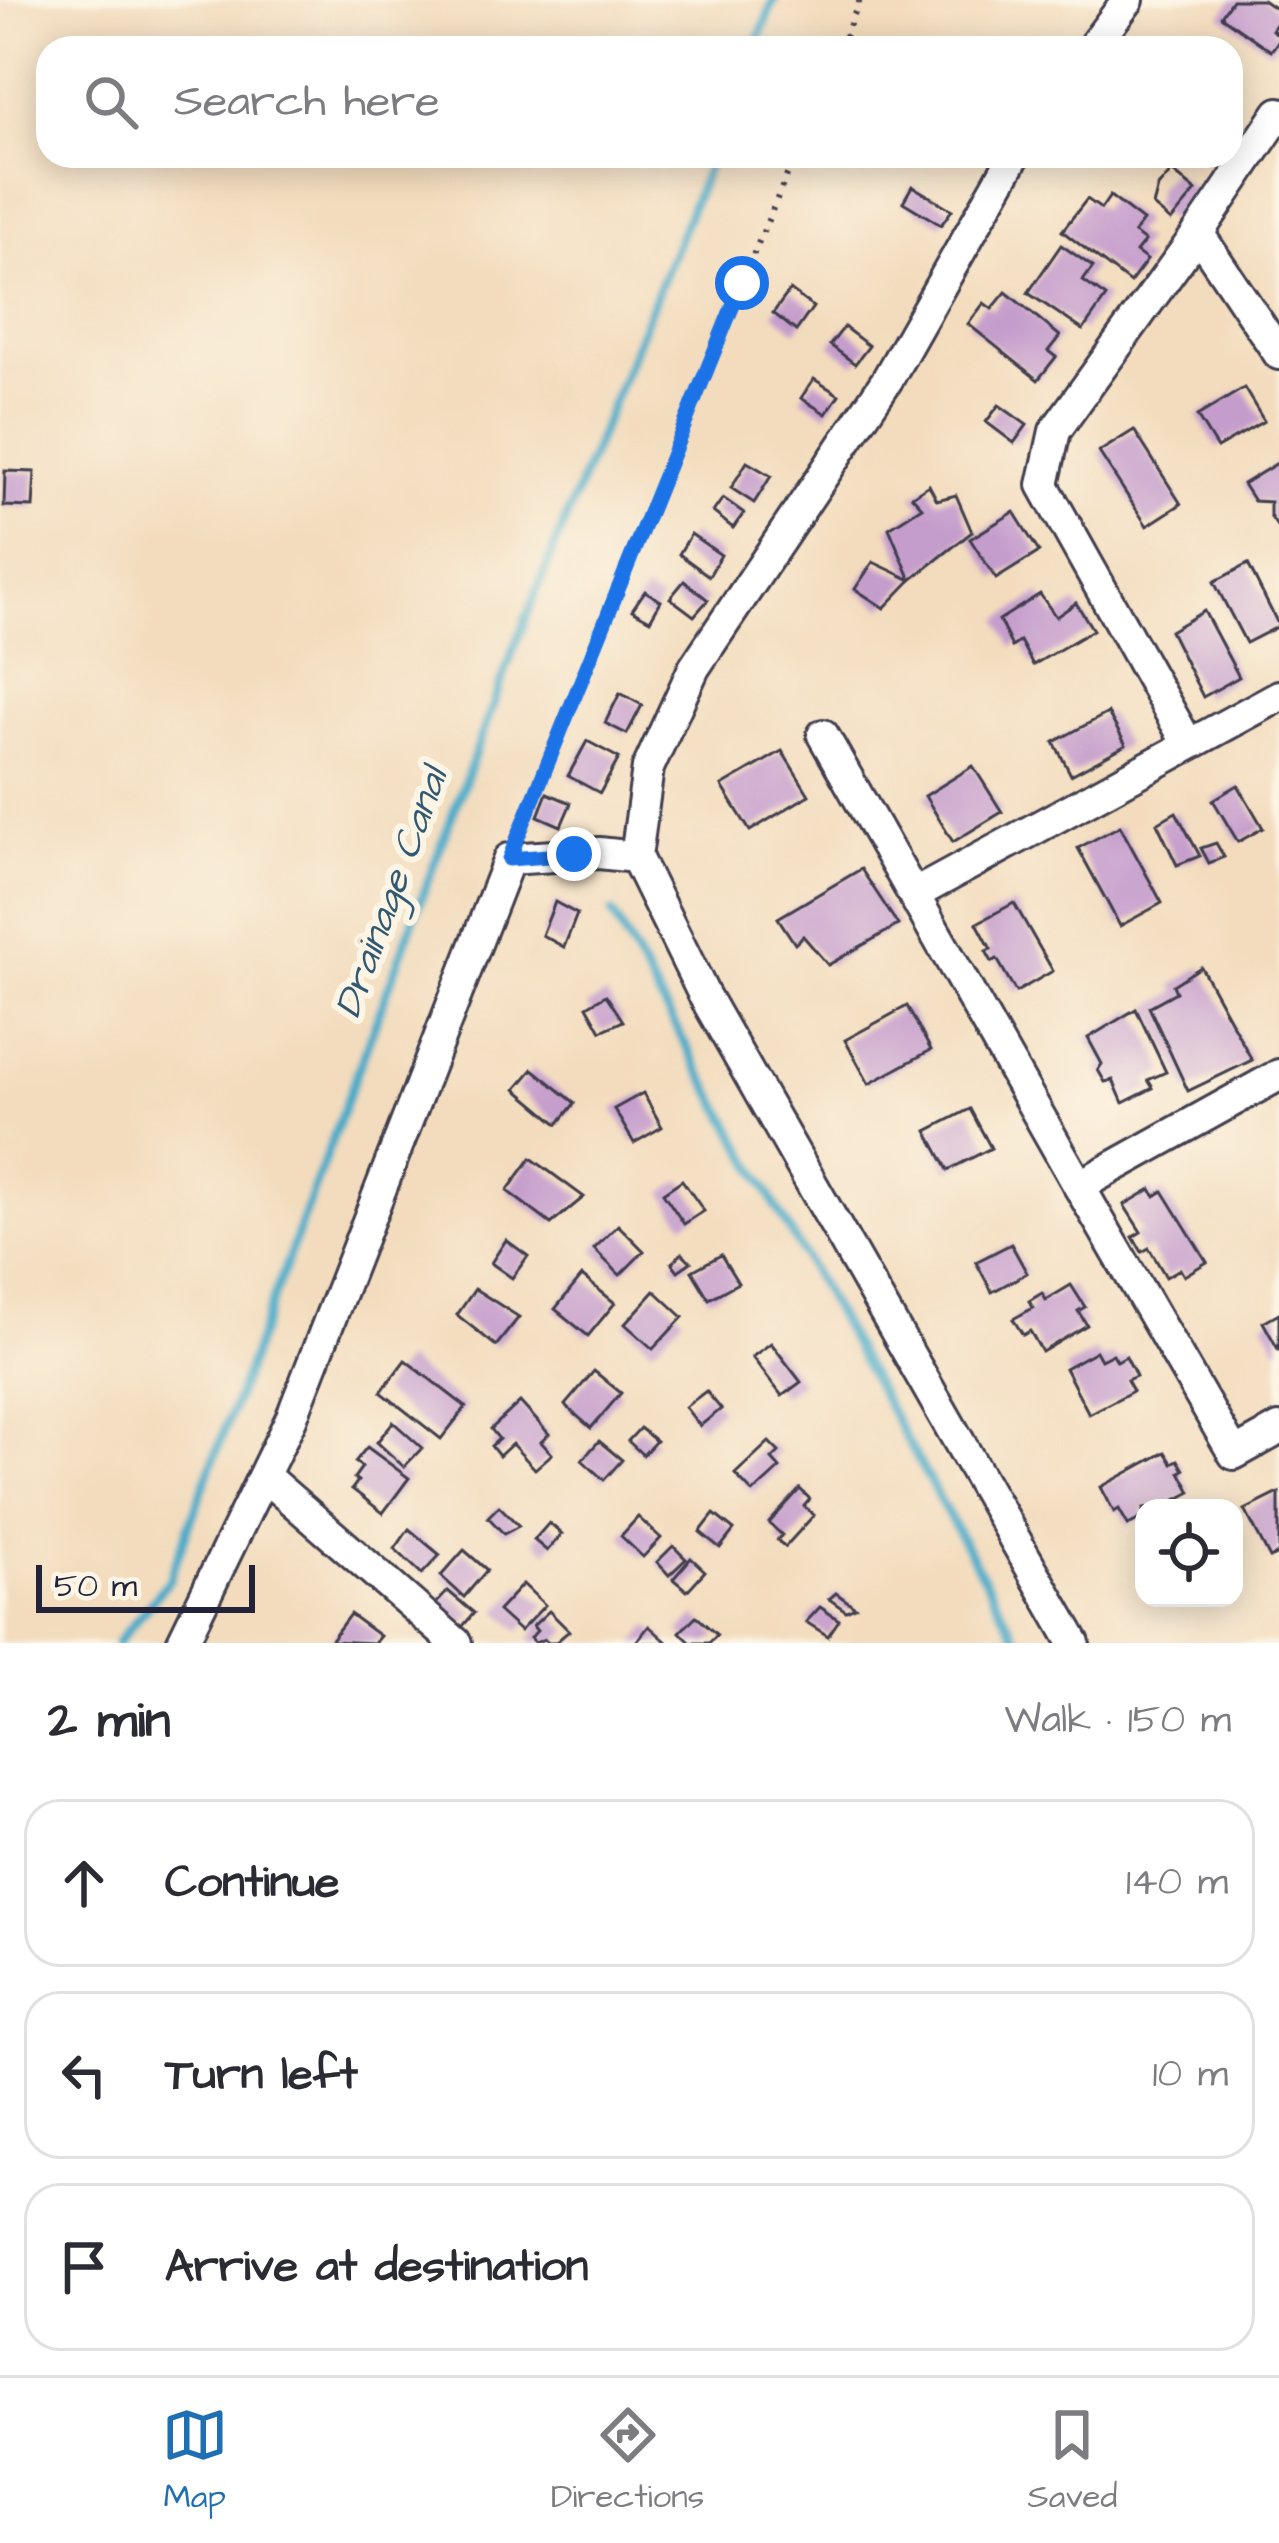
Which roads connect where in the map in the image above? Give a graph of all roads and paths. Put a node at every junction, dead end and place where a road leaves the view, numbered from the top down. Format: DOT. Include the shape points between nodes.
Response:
graph roads {
  1 [pos="860,0"];
  2 [pos="1127,0"];
  3 [pos="845,36"];
  4 [pos="1102,36"];
  5 [pos="1279,113"];
  6 [pos="1243,166"];
  7 [pos="790,168"];
  8 [pos="1007,168"];
  9 [pos="1242,168"];
  10 [pos="1198,233"];
  11 [pos="1279,354"];
  12 [pos="1279,696"];
  13 [pos="824,735"];
  14 [pos="1188,744"];
  15 [pos="636,857"];
  16 [pos="509,859"];
  17 [pos="916,894"];
  18 [pos="1279,1075"];
  19 [pos="1078,1186"];
  20 [pos="1279,1430"];
  21 [pos="264,1476"];
  22 [pos="182,1643"];
  23 [pos="455,1643"];
  24 [pos="1075,1643"];
  1 -- 3 [label="path"];
  2 -- 4 [label="street"];
  5 -- 6 [label="street"];
  7 -- 16 [label="path"];
  8 -- 15 [label="street" via="887,380 694,668 648,768"];
  9 -- 10 [label="street"];
  10 -- 11 [label="street"];
  10 -- 14 [label="street" via="1055,431 1043,485"];
  12 -- 14 [label="street"];
  13 -- 17 [label="street"];
  14 -- 17 [label="street"];
  15 -- 16 [label="street"];
  15 -- 24 [label="street" via="705,997"];
  16 -- 21 [label="street"];
  17 -- 19 [label="street"];
  18 -- 19 [label="street"];
  19 -- 20 [label="street" via="1234,1454"];
  21 -- 22 [label="street"];
  21 -- 23 [label="street"];
}
